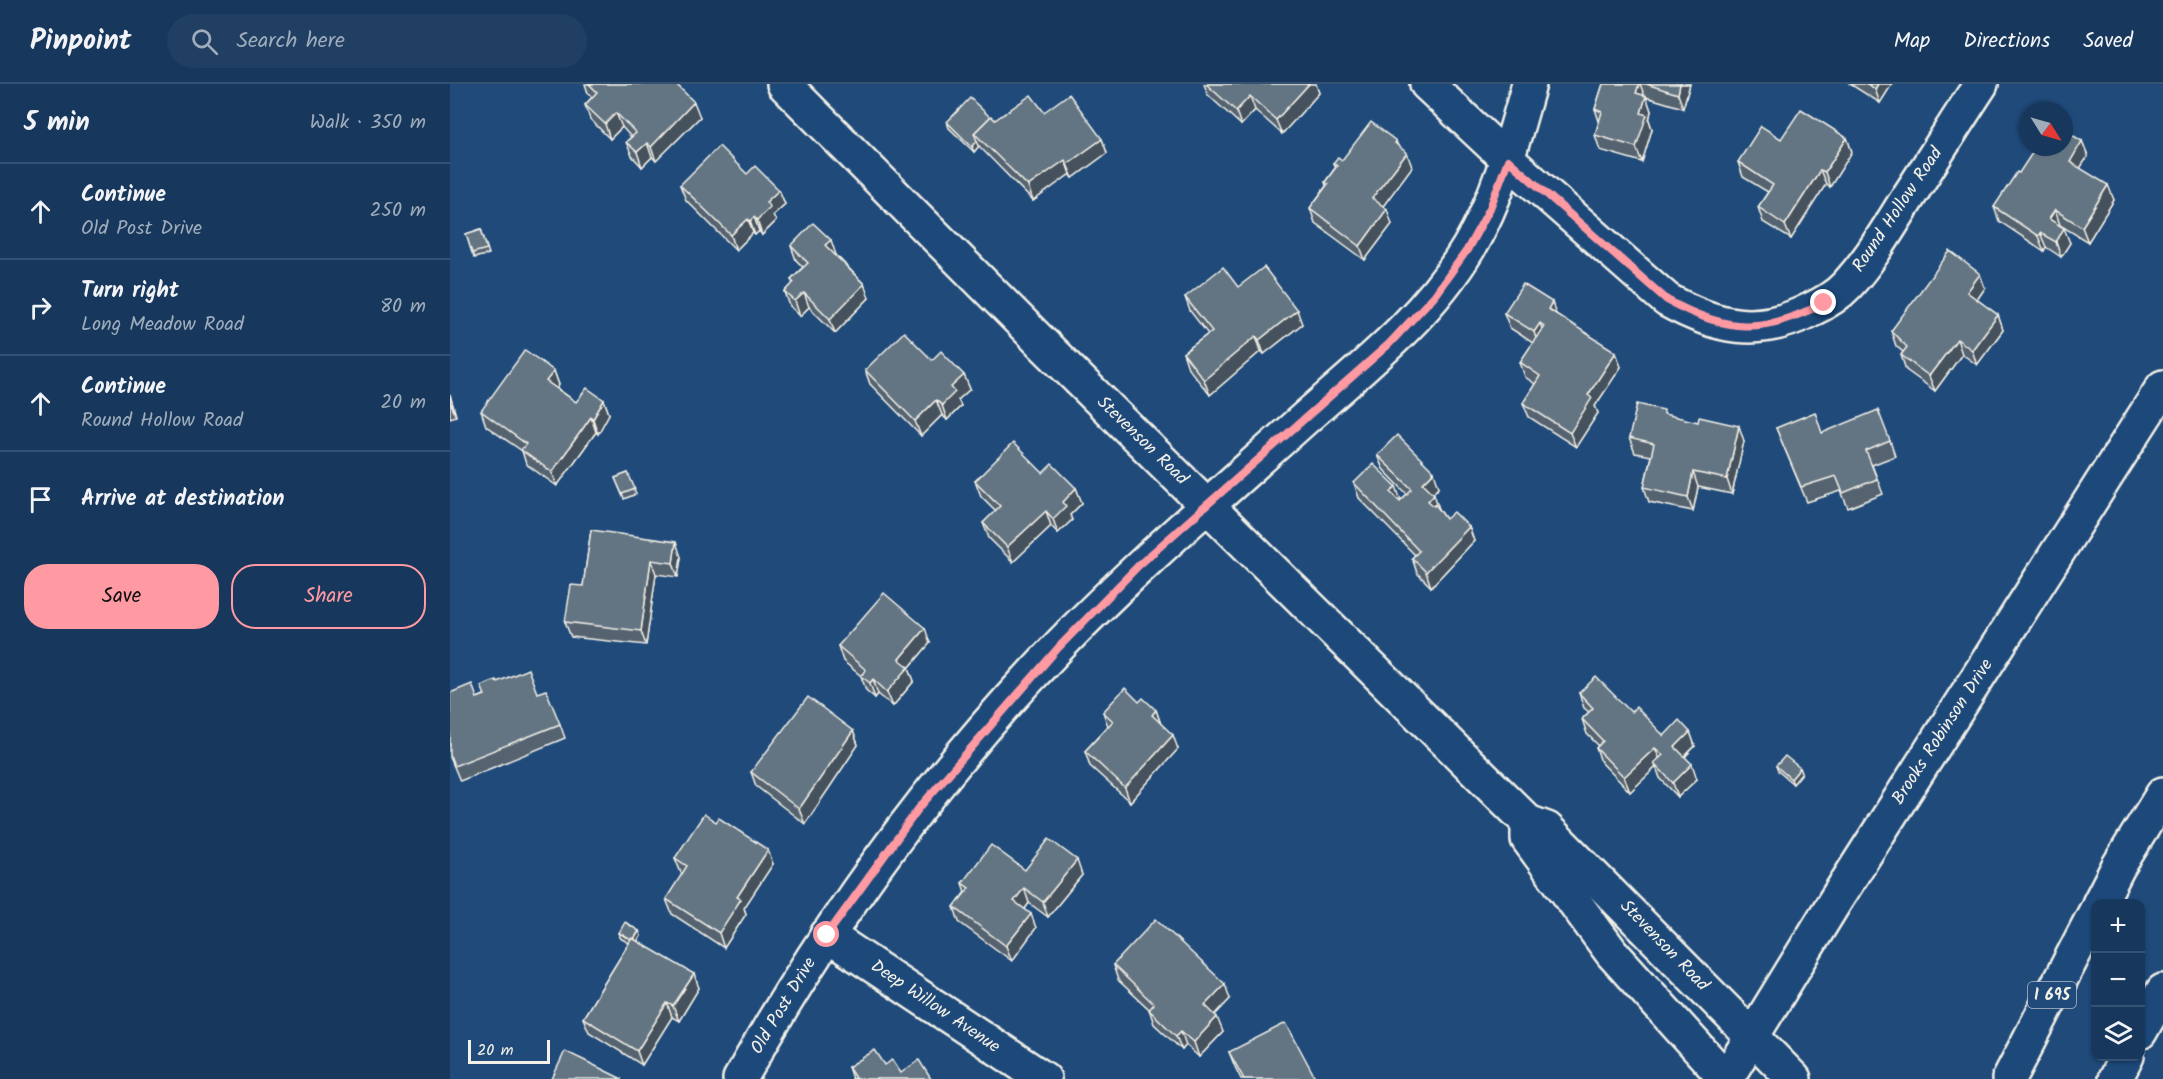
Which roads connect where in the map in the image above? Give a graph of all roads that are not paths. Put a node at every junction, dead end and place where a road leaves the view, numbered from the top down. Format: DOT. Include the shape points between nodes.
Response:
graph roads {
  1 [pos="784,84"];
  2 [pos="1427,84"];
  3 [pos="1528,84"];
  4 [pos="1981,84"];
  5 [pos="1508,160"];
  6 [pos="2163,387"];
  7 [pos="1208,505"];
  8 [pos="2163,794"];
  9 [pos="1528,822"];
  10 [pos="2101,899"];
  11 [pos="2091,921"];
  12 [pos="827,935"];
  13 [pos="2163,991"];
  14 [pos="2145,1023"];
  15 [pos="1750,1036"];
  16 [pos="2124,1061"];
  17 [pos="740,1079"];
  18 [pos="1044,1079"];
  19 [pos="1726,1079"];
  20 [pos="1794,1079"];
  21 [pos="2009,1079"];
  22 [pos="2115,1079"];
  1 -- 7 [label="main road, Stevenson Road"];
  2 -- 5 [label="main road, Round Hollow Road"];
  3 -- 5 [label="main road, Old Post Drive"];
  4 -- 5 [label="main road, Round Hollow Road" via="1868,260 1845,287 1794,318 1762,326 1734,326 1698,317 1667,300"];
  5 -- 7 [label="main road, Old Post Drive" via="1490,208 1467,250 1434,296 1389,344"];
  6 -- 15 [label="main road, Brooks Robinson Drive"];
  7 -- 9 [label="main road, Stevenson Road"];
  7 -- 12 [label="main road, Old Post Drive" via="1123,582 989,724 919,808"];
  8 -- 10 [label="main road"];
  9 -- 15 [label="main road, Stevenson Road" via="1547,829"];
  9 -- 19 [label="main road, Stevenson Road" via="1528,839 1612,953"];
  11 -- 21 [label="main road, I 695"];
  12 -- 17 [label="main road, Old Post Drive"];
  12 -- 18 [label="main road, Deep Willow Avenue"];
  13 -- 14 [label="main road"];
  15 -- 19 [label="main road, Brooks Robinson Drive"];
  15 -- 20 [label="main road, Stevenson Road"];
  16 -- 22 [label="main road"];
}
